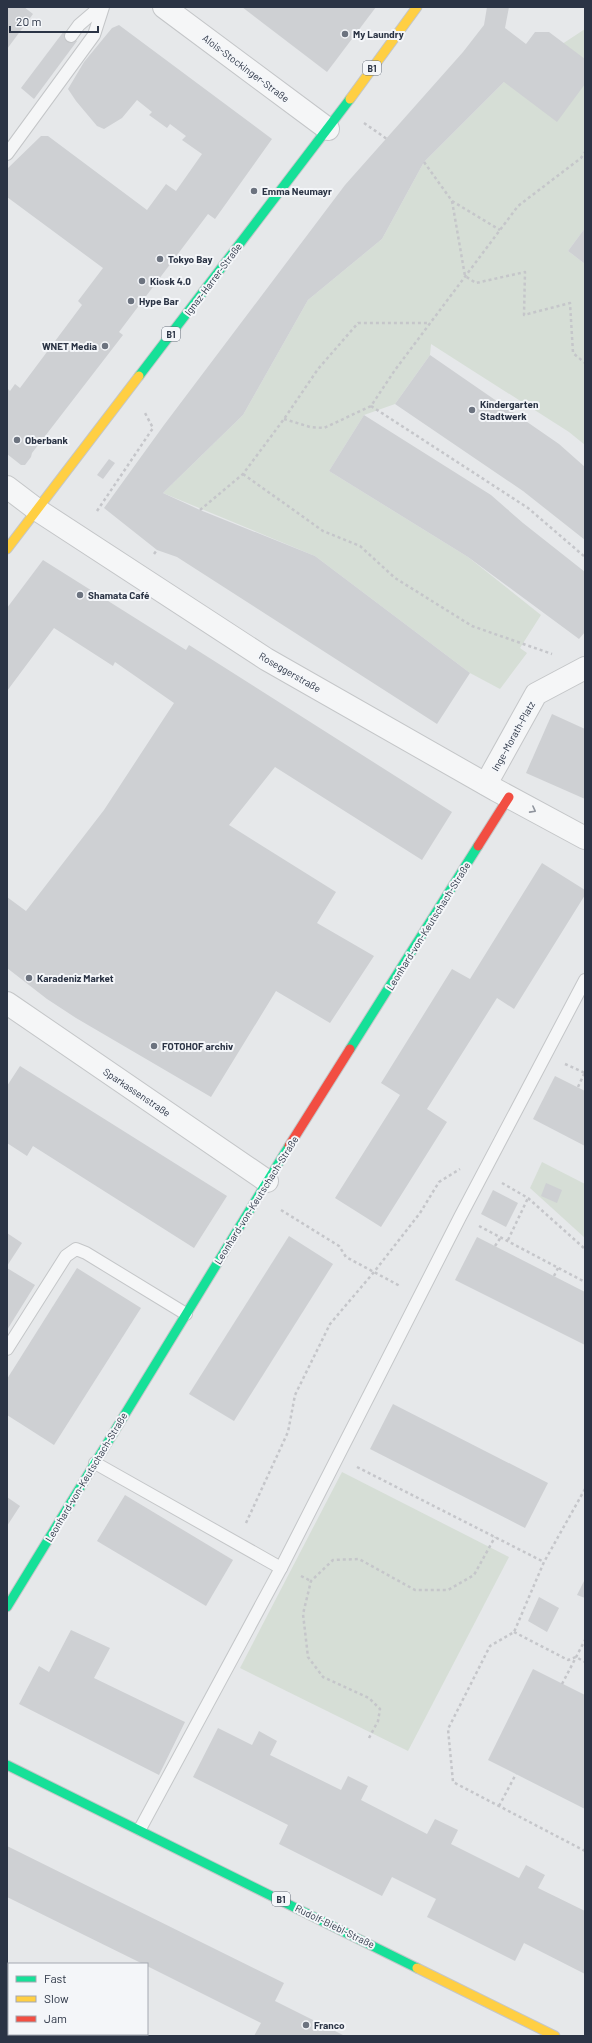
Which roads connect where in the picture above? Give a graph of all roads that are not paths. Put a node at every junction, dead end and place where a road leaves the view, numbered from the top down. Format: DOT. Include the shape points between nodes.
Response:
graph roads {
  1 [pos="102,7"];
  2 [pos="164,7"];
  3 [pos="417,7"];
  4 [pos="71,36"];
  5 [pos="328,128"];
  6 [pos="7,154"];
  7 [pos="7,487"];
  8 [pos="36,509"];
  9 [pos="7,549"];
  10 [pos="585,668"];
  11 [pos="486,784"];
  12 [pos="509,796"];
  13 [pos="585,838"];
  14 [pos="585,980"];
  15 [pos="10,1011"];
  16 [pos="268,1181"];
  17 [pos="186,1314"];
  18 [pos="7,1350"];
  19 [pos="95,1463"];
  20 [pos="281,1568"];
  21 [pos="7,1607"];
  22 [pos="7,1765"];
  23 [pos="140,1829"];
  24 [pos="555,2036"];
  1 -- 4 [label="lane" via="79,25"];
  1 -- 6 [label="lane" via="94,35"];
  2 -- 5 [label="street, Alois-Stockinger-Straße"];
  3 -- 5 [label="main road, Ignaz-Harrer-Straße / B1"];
  5 -- 8 [label="main road, Ignaz-Harrer-Straße / B1"];
  7 -- 8 [label="street, Roseggerstraße"];
  8 -- 9 [label="main road, Ignaz-Harrer-Straße / B1"];
  8 -- 11 [label="street, Roseggerstraße" via="266,659"];
  10 -- 11 [label="street, Inge-Morath-Platz" via="536,694"];
  11 -- 12 [label="street, Roseggerstraße"];
  12 -- 13 [label="street, Roseggerstraße, one-way"];
  12 -- 16 [label="main road, Leonhard-von-Keutschach-Straße"];
  14 -- 20 [label="lane" via="460,1217"];
  15 -- 16 [label="street, Sparkassenstraße"];
  16 -- 17 [label="main road, Leonhard-von-Keutschach-Straße"];
  17 -- 18 [label="lane" via="76,1249 66,1256"];
  17 -- 19 [label="main road, Leonhard-von-Keutschach-Straße"];
  19 -- 20 [label="lane"];
  19 -- 21 [label="main road, Leonhard-von-Keutschach-Straße"];
  20 -- 23 [label="lane"];
  22 -- 23 [label="main road, Rudolf-Biebl-Straße / B1"];
  23 -- 24 [label="main road, Rudolf-Biebl-Straße / B1"];
}
